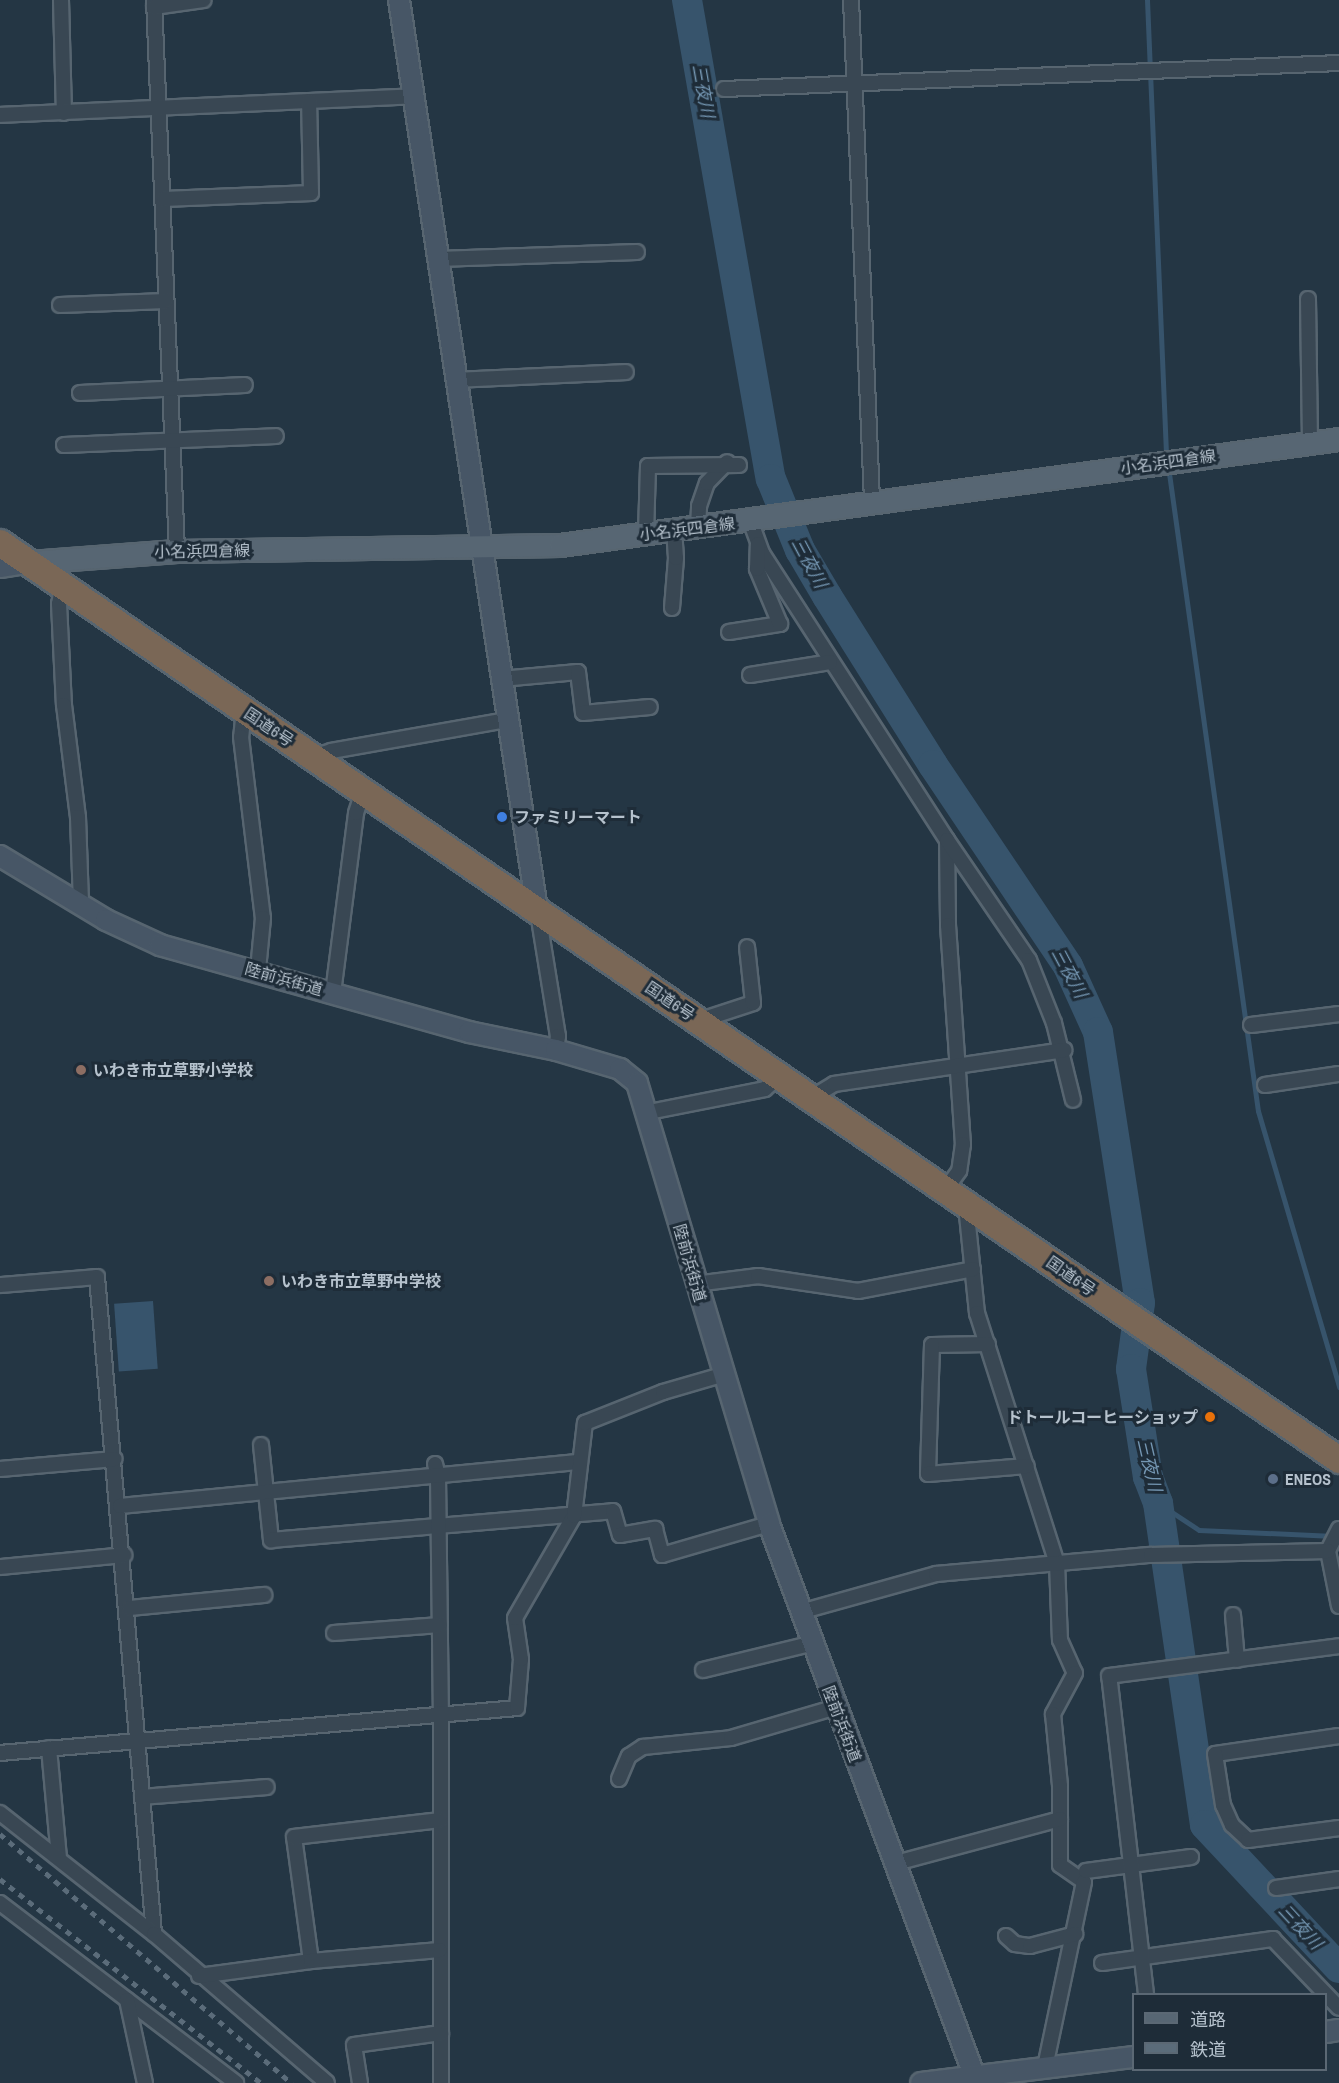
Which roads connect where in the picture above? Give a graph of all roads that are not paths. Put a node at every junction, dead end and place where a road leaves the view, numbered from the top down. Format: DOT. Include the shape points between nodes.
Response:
graph roads {
  1 [pos="61,0"];
  2 [pos="204,0"];
  3 [pos="399,0"];
  4 [pos="851,0"];
  5 [pos="154,3"];
  6 [pos="1339,63"];
  7 [pos="855,82"];
  8 [pos="724,89"];
  9 [pos="413,96"];
  10 [pos="309,101"];
  11 [pos="159,107"];
  12 [pos="64,113"];
  13 [pos="0,115"];
  14 [pos="164,199"];
  15 [pos="638,252"];
  16 [pos="438,259"];
  17 [pos="1308,299"];
  18 [pos="166,301"];
  19 [pos="60,305"];
  20 [pos="626,372"];
  21 [pos="456,380"];
  22 [pos="245,385"];
  23 [pos="170,388"];
  24 [pos="80,393"];
  25 [pos="276,436"];
  26 [pos="1339,438"];
  27 [pos="173,441"];
  28 [pos="1310,442"];
  29 [pos="64,445"];
  30 [pos="872,501"];
  31 [pos="750,520"];
  32 [pos="699,527"];
  33 [pos="674,530"];
  34 [pos="646,534"];
  35 [pos="758,542"];
  36 [pos="0,543"];
  37 [pos="481,549"];
  38 [pos="177,551"];
  39 [pos="30,562"];
  40 [pos="0,567"];
  41 [pos="63,585"];
  42 [pos="672,608"];
  43 [pos="729,632"];
  44 [pos="830,662"];
  45 [pos="750,675"];
  46 [pos="501,679"];
  47 [pos="650,707"];
  48 [pos="244,710"];
  49 [pos="507,720"];
  50 [pos="313,757"];
  51 [pos="363,791"];
  52 [pos="947,840"];
  53 [pos="0,856"];
  54 [pos="81,903"];
  55 [pos="537,909"];
  56 [pos="747,947"];
  57 [pos="258,970"];
  58 [pos="333,993"];
  59 [pos="1339,1014"];
  60 [pos="698,1020"];
  61 [pos="1251,1025"];
  62 [pos="556,1050"];
  63 [pos="1062,1050"];
  64 [pos="957,1069"];
  65 [pos="1339,1074"];
  66 [pos="779,1076"];
  67 [pos="1265,1085"];
  68 [pos="811,1098"];
  69 [pos="1073,1100"];
  70 [pos="649,1112"];
  71 [pos="956,1196"];
  72 [pos="973,1269"];
  73 [pos="695,1284"];
  74 [pos="0,1285"];
  75 [pos="988,1344"];
  76 [pos="725,1374"];
  77 [pos="261,1445"];
  78 [pos="115,1459"];
  79 [pos="1339,1461"];
  80 [pos="580,1462"];
  81 [pos="1027,1466"];
  82 [pos="0,1469"];
  83 [pos="437,1470"];
  84 [pos="266,1493"];
  85 [pos="120,1506"];
  86 [pos="574,1516"];
  87 [pos="769,1524"];
  88 [pos="439,1527"];
  89 [pos="1339,1529"];
  90 [pos="1328,1548"];
  91 [pos="124,1555"];
  92 [pos="1057,1563"];
  93 [pos="0,1567"];
  94 [pos="264,1595"];
  95 [pos="1339,1606"];
  96 [pos="129,1608"];
  97 [pos="800,1612"];
  98 [pos="1233,1615"];
  99 [pos="440,1624"];
  100 [pos="334,1633"];
  101 [pos="814,1643"];
  102 [pos="1339,1646"];
  103 [pos="1237,1660"];
  104 [pos="703,1670"];
  105 [pos="836,1707"];
  106 [pos="441,1713"];
  107 [pos="1339,1736"];
  108 [pos="138,1739"];
  109 [pos="49,1748"];
  110 [pos="0,1753"];
  111 [pos="619,1779"];
  112 [pos="267,1787"];
  113 [pos="142,1797"];
  114 [pos="0,1813"];
  115 [pos="1060,1819"];
  116 [pos="440,1820"];
  117 [pos="1339,1828"];
  118 [pos="59,1857"];
  119 [pos="1191,1857"];
  120 [pos="896,1863"];
  121 [pos="1131,1866"];
  122 [pos="1086,1871"];
  123 [pos="1339,1879"];
  124 [pos="1276,1887"];
  125 [pos="0,1903"];
  126 [pos="154,1934"];
  127 [pos="1075,1934"];
  128 [pos="1005,1936"];
  129 [pos="440,1950"];
  130 [pos="1142,1957"];
  131 [pos="310,1961"];
  132 [pos="1102,1963"];
  133 [pos="200,1976"];
  134 [pos="1146,1993"];
  135 [pos="1325,1993"];
  136 [pos="1327,1995"];
  137 [pos="127,2000"];
  138 [pos="1339,2008"];
  139 [pos="441,2033"];
  140 [pos="1132,2057"];
  141 [pos="1045,2067"];
  142 [pos="974,2079"];
  143 [pos="145,2083"];
  144 [pos="236,2083"];
  145 [pos="327,2083"];
  146 [pos="360,2083"];
  147 [pos="441,2083"];
  148 [pos="921,2083"];
  1 -- 12 [label="street"];
  2 -- 5 [label="street"];
  3 -- 9 [label="street"];
  4 -- 7 [label="street"];
  5 -- 11 [label="street"];
  6 -- 7 [label="street"];
  7 -- 8 [label="street"];
  7 -- 30 [label="street"];
  9 -- 10 [label="street"];
  9 -- 16 [label="street"];
  10 -- 11 [label="street"];
  10 -- 14 [label="street" via="311,193"];
  11 -- 12 [label="street"];
  11 -- 14 [label="street"];
  12 -- 13 [label="street"];
  14 -- 18 [label="street"];
  15 -- 16 [label="street"];
  16 -- 21 [label="street"];
  17 -- 28 [label="street"];
  18 -- 19 [label="street"];
  18 -- 23 [label="street"];
  20 -- 21 [label="street"];
  21 -- 37 [label="street"];
  22 -- 23 [label="street"];
  23 -- 24 [label="street"];
  23 -- 27 [label="street"];
  25 -- 27 [label="street"];
  26 -- 28 [label="main road, 小名浜四倉線"];
  27 -- 29 [label="street"];
  27 -- 38 [label="street"];
  28 -- 30 [label="main road, 小名浜四倉線"];
  30 -- 31 [label="main road, 小名浜四倉線"];
  31 -- 32 [label="main road, 小名浜四倉線"];
  31 -- 35 [label="street"];
  32 -- 33 [label="main road, 小名浜四倉線"];
  32 -- 34 [label="street" via="699,506 707,483 733,464 648,466"];
  33 -- 34 [label="main road, 小名浜四倉線"];
  33 -- 42 [label="street"];
  34 -- 37 [label="main road, 小名浜四倉線" via="560,545"];
  35 -- 43 [label="street" via="757,569 780,624"];
  35 -- 44 [label="street"];
  36 -- 39 [label="highway, 国道6号"];
  37 -- 38 [label="main road, 小名浜四倉線"];
  37 -- 46 [label="street"];
  38 -- 39 [label="main road, 小名浜四倉線"];
  39 -- 40 [label="street"];
  39 -- 41 [label="highway, 国道6号"];
  41 -- 48 [label="highway, 国道6号"];
  41 -- 54 [label="street" via="59,604 64,705 78,817"];
  44 -- 45 [label="street"];
  44 -- 52 [label="street"];
  46 -- 47 [label="street" via="578,672 583,713"];
  46 -- 49 [label="street"];
  48 -- 50 [label="highway, 国道6号"];
  48 -- 57 [label="street" via="240,737 263,918"];
  49 -- 50 [label="street" via="331,750"];
  49 -- 55 [label="street"];
  50 -- 51 [label="highway, 国道6号"];
  51 -- 55 [label="highway, 国道6号"];
  51 -- 58 [label="street" via="356,813"];
  52 -- 63 [label="street" via="1029,960 1044,992"];
  52 -- 64 [label="street"];
  53 -- 54 [label="street, 陸前浜街道"];
  54 -- 57 [label="street, 陸前浜街道" via="160,945"];
  55 -- 60 [label="highway, 国道6号"];
  55 -- 62 [label="street" via="558,1036"];
  56 -- 60 [label="street" via="753,1003"];
  57 -- 58 [label="street, 陸前浜街道"];
  58 -- 62 [label="street, 陸前浜街道" via="468,1032"];
  59 -- 61 [label="street"];
  60 -- 66 [label="highway, 国道6号"];
  62 -- 70 [label="street, 陸前浜街道" via="620,1069 637,1083"];
  63 -- 64 [label="street"];
  63 -- 69 [label="street"];
  64 -- 68 [label="street" via="834,1084"];
  64 -- 71 [label="street" via="963,1144"];
  65 -- 67 [label="street"];
  66 -- 68 [label="highway, 国道6号"];
  66 -- 70 [label="street" via="765,1089"];
  68 -- 71 [label="highway, 国道6号"];
  70 -- 73 [label="street, 陸前浜街道"];
  71 -- 72 [label="street"];
  71 -- 79 [label="highway, 国道6号"];
  72 -- 73 [label="street" via="858,1291 758,1276"];
  72 -- 75 [label="street" via="977,1312"];
  73 -- 76 [label="street, 陸前浜街道"];
  74 -- 78 [label="street" via="97,1277"];
  75 -- 81 [label="street"];
  75 -- 81 [label="street" via="933,1345 928,1474"];
  76 -- 80 [label="street" via="663,1392 585,1423"];
  76 -- 87 [label="street, 陸前浜街道"];
  77 -- 84 [label="street"];
  78 -- 82 [label="street"];
  78 -- 85 [label="street"];
  80 -- 83 [label="street"];
  80 -- 86 [label="street"];
  81 -- 92 [label="street"];
  83 -- 84 [label="street"];
  83 -- 88 [label="street"];
  84 -- 85 [label="street"];
  84 -- 88 [label="street" via="271,1540"];
  85 -- 91 [label="street"];
  86 -- 87 [label="street" via="613,1511 620,1536 655,1529 662,1555"];
  86 -- 88 [label="street"];
  86 -- 106 [label="street" via="515,1618 521,1659 517,1708"];
  87 -- 97 [label="street, 陸前浜街道"];
  88 -- 99 [label="street"];
  89 -- 90 [label="street"];
  90 -- 92 [label="street"];
  90 -- 95 [label="street"];
  91 -- 93 [label="street"];
  91 -- 96 [label="street"];
  92 -- 97 [label="street" via="936,1575"];
  92 -- 115 [label="street" via="1060,1640 1075,1673 1053,1714"];
  94 -- 96 [label="street"];
  96 -- 108 [label="street"];
  97 -- 101 [label="street, 陸前浜街道"];
  98 -- 103 [label="street"];
  99 -- 100 [label="street"];
  99 -- 106 [label="street"];
  101 -- 104 [label="street"];
  101 -- 105 [label="street, 陸前浜街道"];
  102 -- 103 [label="street"];
  103 -- 121 [label="street" via="1109,1676"];
  105 -- 111 [label="street" via="731,1738 643,1747 629,1756"];
  105 -- 120 [label="street, 陸前浜街道"];
  106 -- 108 [label="street"];
  106 -- 116 [label="street"];
  107 -- 117 [label="street" via="1215,1754 1223,1805 1232,1825 1248,1840"];
  108 -- 109 [label="street"];
  108 -- 113 [label="street"];
  109 -- 110 [label="street"];
  109 -- 118 [label="street"];
  112 -- 113 [label="street"];
  113 -- 126 [label="street"];
  114 -- 118 [label="street"];
  115 -- 120 [label="street"];
  115 -- 127 [label="street" via="1060,1865 1084,1882"];
  116 -- 129 [label="street"];
  116 -- 131 [label="street" via="294,1837"];
  118 -- 126 [label="street"];
  119 -- 121 [label="street"];
  120 -- 142 [label="street, 陸前浜街道"];
  121 -- 122 [label="street"];
  121 -- 130 [label="street"];
  123 -- 124 [label="street"];
  125 -- 137 [label="street"];
  126 -- 133 [label="street"];
  127 -- 128 [label="street" via="1030,1946 1015,1944"];
  127 -- 141 [label="street"];
  129 -- 131 [label="street"];
  129 -- 139 [label="street"];
  130 -- 132 [label="street"];
  130 -- 134 [label="street"];
  130 -- 135 [label="street" via="1274,1939"];
  131 -- 133 [label="street"];
  133 -- 145 [label="street"];
  136 -- 138 [label="street"];
  137 -- 143 [label="street"];
  137 -- 144 [label="street"];
  139 -- 146 [label="street" via="354,2045"];
  139 -- 147 [label="street"];
  140 -- 141 [label="street"];
  141 -- 142 [label="street"];
  142 -- 148 [label="street"];
}
